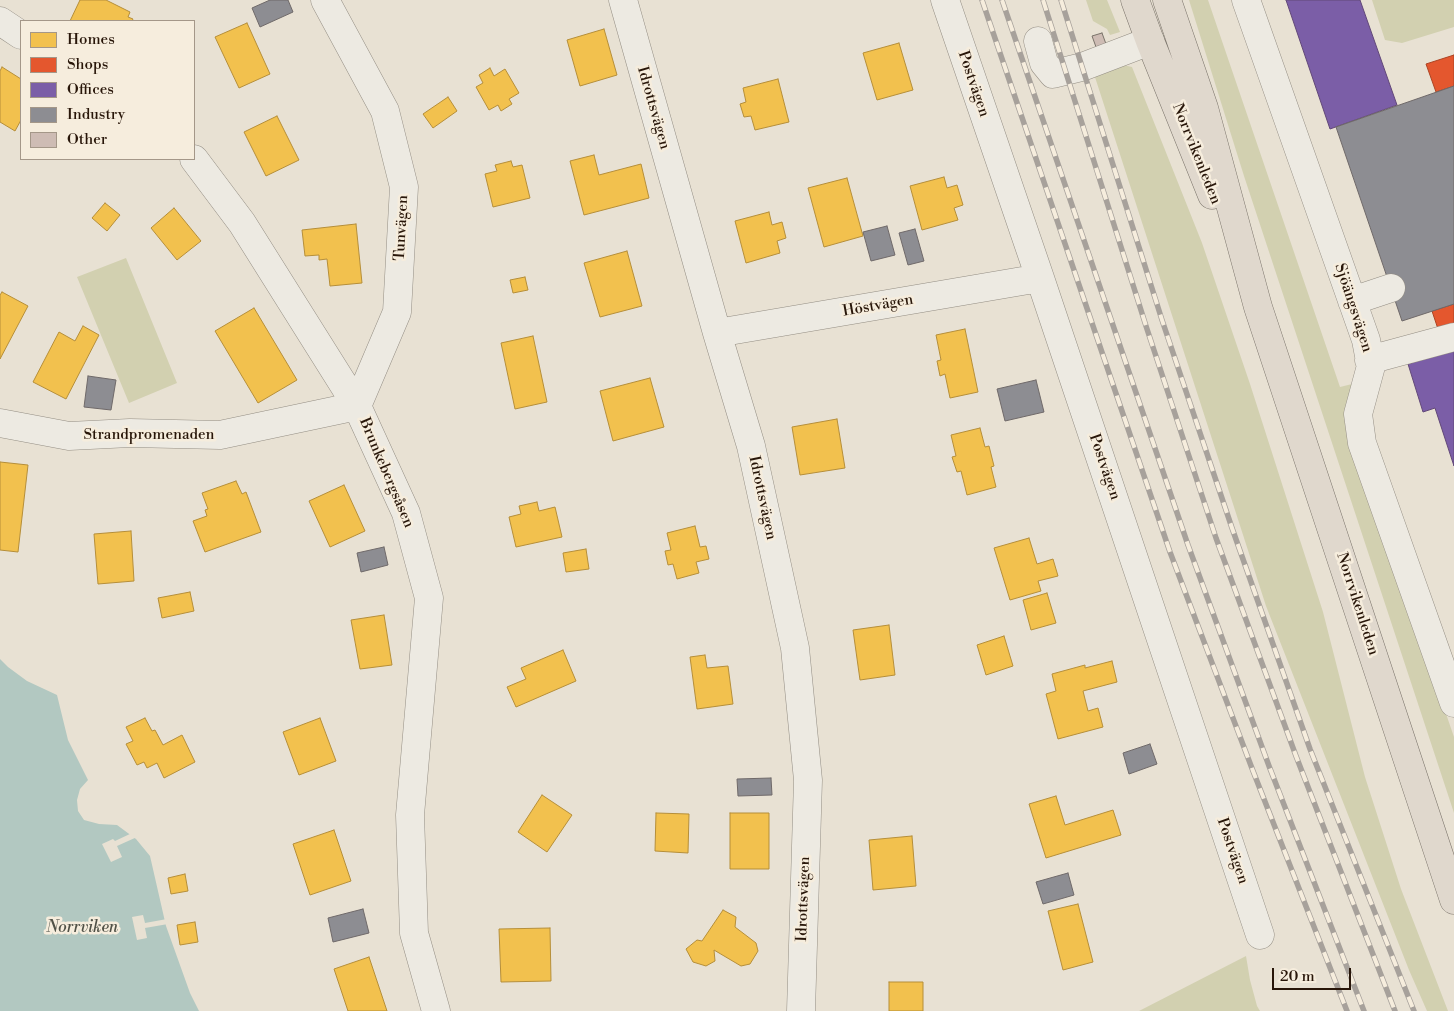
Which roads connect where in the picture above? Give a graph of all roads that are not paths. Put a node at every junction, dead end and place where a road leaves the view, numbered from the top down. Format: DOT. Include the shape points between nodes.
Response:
graph roads {
  1 [pos="325,0"];
  2 [pos="623,0"];
  3 [pos="945,0"];
  4 [pos="1135,0"];
  5 [pos="1167,0"];
  6 [pos="1246,0"];
  7 [pos="0,22"];
  8 [pos="20,34"];
  9 [pos="1038,41"];
  10 [pos="1150,41"];
  11 [pos="195,160"];
  12 [pos="1040,278"];
  13 [pos="1391,288"];
  14 [pos="1352,301"];
  15 [pos="1258,307"];
  16 [pos="717,333"];
  17 [pos="1454,337"];
  18 [pos="1369,360"];
  19 [pos="357,406"];
  20 [pos="0,424"];
  21 [pos="1454,704"];
  22 [pos="1454,900"];
  23 [pos="1260,935"];
  24 [pos="436,1011"];
  25 [pos="801,1011"];
  1 -- 19 [label="street, Tunvägen" via="385,110 404,187 397,312"];
  2 -- 16 [label="street, Idrottsvägen"];
  3 -- 12 [label="street, Postvägen"];
  4 -- 10 [label="main road, Norrvikenleden"];
  5 -- 15 [label="main road, Norrvikenleden" via="1204,108"];
  6 -- 14 [label="street, Sjöängsvägen"];
  7 -- 8 [label="street"];
  9 -- 10 [label="street" via="1044,63 1053,74 1082,68"];
  10 -- 15 [label="main road, Norrvikenleden"];
  11 -- 19 [label="street, Brunkebergsåsen" via="242,223"];
  12 -- 16 [label="street, Höstvägen"];
  12 -- 23 [label="street, Postvägen"];
  13 -- 14 [label="street"];
  14 -- 18 [label="street, Sjöängsvägen" via="1366,340"];
  15 -- 22 [label="main road, Norrvikenleden"];
  16 -- 25 [label="street, Idrottsvägen" via="751,446 795,648 808,780"];
  17 -- 18 [label="street"];
  18 -- 21 [label="street, Sjöängsvägen" via="1358,414 1362,443"];
  19 -- 20 [label="street, Strandpromenaden" via="220,435 130,433 69,436"];
  19 -- 24 [label="street, Brunkebergsåsen" via="406,513 430,598 410,815 414,933"];
}
